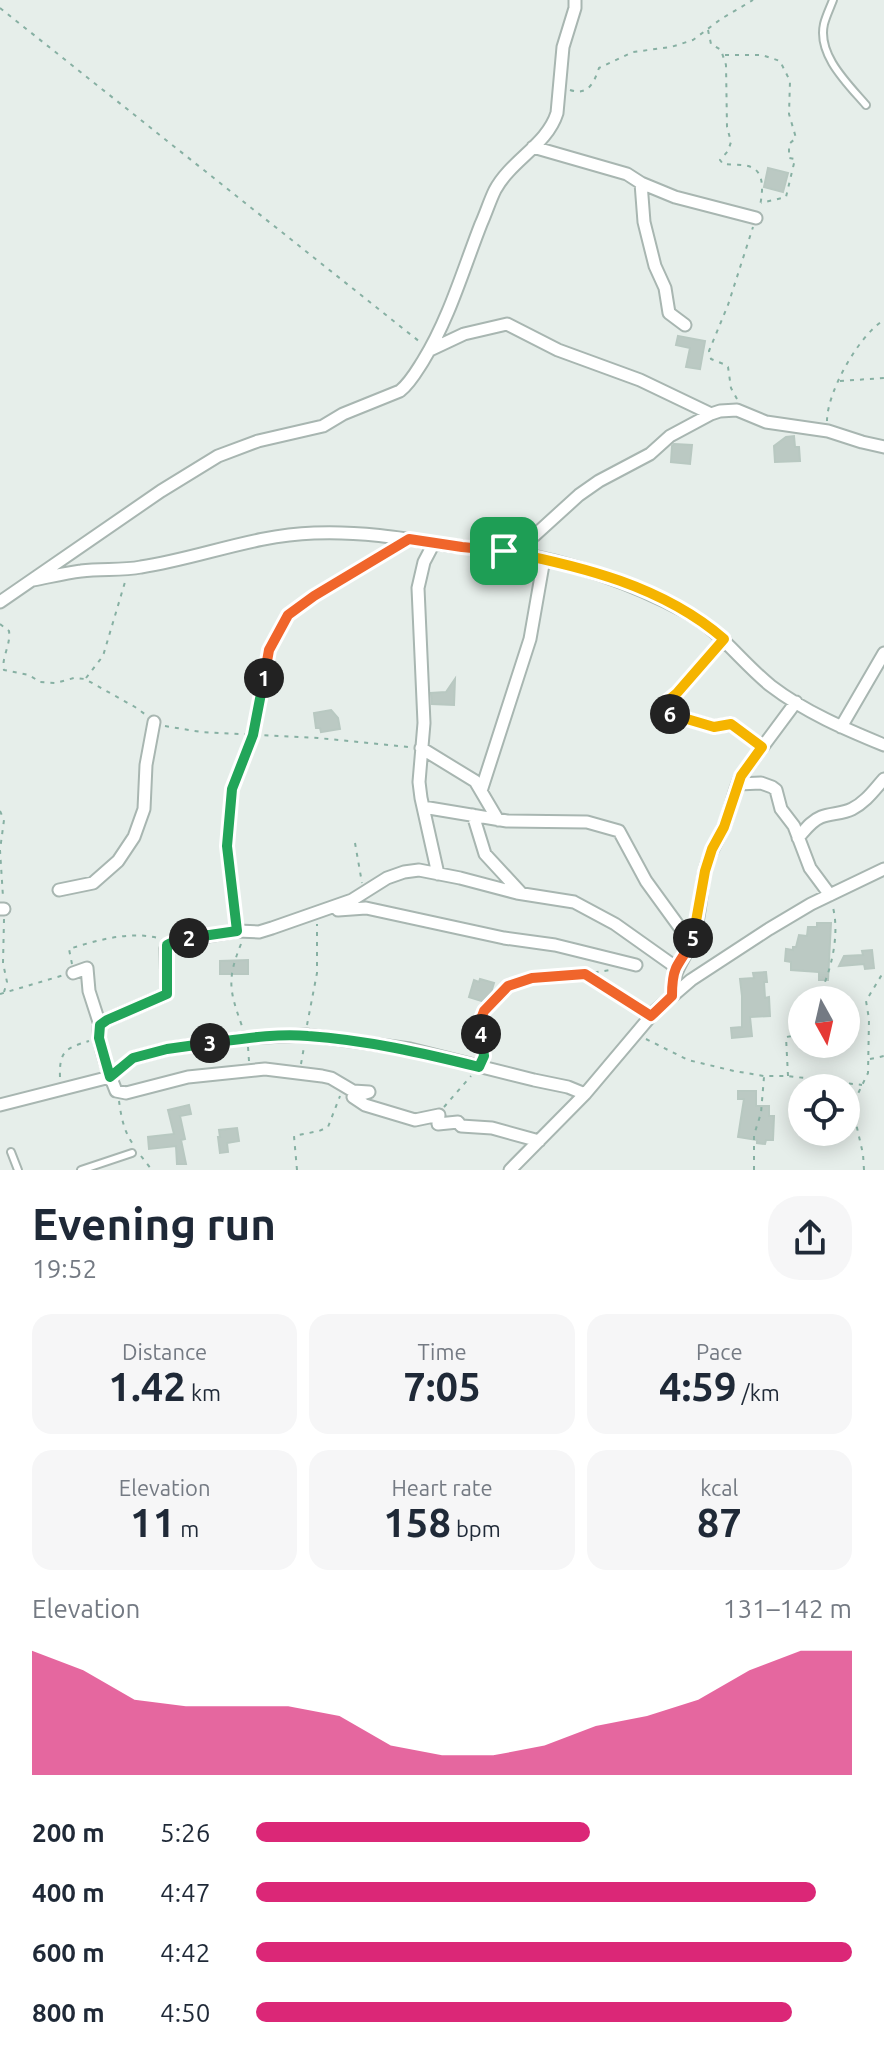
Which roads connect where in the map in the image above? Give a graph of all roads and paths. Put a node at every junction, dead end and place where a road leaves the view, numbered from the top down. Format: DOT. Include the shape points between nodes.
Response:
graph roads {
  1 [pos="575,0"];
  2 [pos="753,0"];
  3 [pos="833,0"];
  4 [pos="0,8"];
  5 [pos="724,55"];
  6 [pos="559,89"];
  7 [pos="866,105"];
  8 [pos="533,147"];
  9 [pos="641,183"];
  10 [pos="760,203"];
  11 [pos="756,218"];
  12 [pos="884,320"];
  13 [pos="685,325"];
  14 [pos="430,350"];
  15 [pos="884,378"];
  16 [pos="839,381"];
  17 [pos="711,414"];
  18 [pos="828,431"];
  19 [pos="884,447"];
  20 [pos="409,539"];
  21 [pos="434,543"];
  22 [pos="504,551"];
  23 [pos="544,559"];
  24 [pos="129,569"];
  25 [pos="33,580"];
  26 [pos="0,602"];
  27 [pos="0,624"];
  28 [pos="724,639"];
  29 [pos="884,653"];
  30 [pos="85,679"];
  31 [pos="796,702"];
  32 [pos="154,722"];
  33 [pos="841,727"];
  34 [pos="253,735"];
  35 [pos="884,745"];
  36 [pos="762,747"];
  37 [pos="421,748"];
  38 [pos="884,779"];
  39 [pos="738,784"];
  40 [pos="481,791"];
  41 [pos="423,807"];
  42 [pos="473,815"];
  43 [pos="498,820"];
  44 [pos="798,838"];
  45 [pos="355,843"];
  46 [pos="884,869"];
  47 [pos="438,874"];
  48 [pos="59,890"];
  49 [pos="364,892"];
  50 [pos="522,894"];
  51 [pos="830,895"];
  52 [pos="318,911"];
  53 [pos="241,931"];
  54 [pos="172,942"];
  55 [pos="691,943"];
  56 [pos="636,965"];
  57 [pos="677,968"];
  58 [pos="613,969"];
  59 [pos="884,971"];
  60 [pos="73,973"];
  61 [pos="585,974"];
  62 [pos="823,986"];
  63 [pos="0,994"];
  64 [pos="672,996"];
  65 [pos="651,1016"];
  66 [pos="100,1032"];
  67 [pos="637,1033"];
  68 [pos="306,1035"];
  69 [pos="788,1037"];
  70 [pos="245,1038"];
  71 [pos="884,1056"];
  72 [pos="869,1059"];
  73 [pos="479,1067"];
  74 [pos="249,1072"];
  75 [pos="300,1073"];
  76 [pos="764,1076"];
  77 [pos="788,1076"];
  78 [pos="110,1077"];
  79 [pos="862,1085"];
  80 [pos="345,1088"];
  81 [pos="53,1092"];
  82 [pos="118,1092"];
  83 [pos="585,1094"];
  84 [pos="0,1105"];
  85 [pos="439,1115"];
  86 [pos="539,1141"];
  87 [pos="11,1152"];
  88 [pos="132,1153"];
  89 [pos="18,1170"];
  90 [pos="81,1170"];
  91 [pos="152,1170"];
  92 [pos="297,1170"];
  93 [pos="510,1170"];
  94 [pos="754,1170"];
  95 [pos="864,1170"];
  1 -- 6 [label="street"];
  2 -- 6 [label="path" via="684,44 633,52 602,66 583,92"];
  3 -- 7 [label="lane" via="823,26 826,51"];
  4 -- 14 [label="path"];
  5 -- 10 [label="path" via="762,55 780,61 790,81 789,114 796,138 789,144 789,158 795,159 786,197"];
  6 -- 8 [label="street" via="554,124"];
  8 -- 9 [label="street" via="627,174"];
  8 -- 14 [label="street" via="496,188"];
  9 -- 11 [label="street"];
  9 -- 13 [label="street" via="644,222 669,313"];
  12 -- 16 [label="path" via="874,326"];
  14 -- 17 [label="street" via="464,334 507,324"];
  14 -- 25 [label="street" via="400,391 323,426 218,456"];
  15 -- 16 [label="path"];
  16 -- 18 [label="path" via="827,414"];
  17 -- 18 [label="street" via="737,410 766,422"];
  17 -- 22 [label="street" via="599,481 535,535"];
  18 -- 19 [label="street"];
  20 -- 21 [label="street"];
  20 -- 24 [label="street" via="313,532"];
  20 -- 34 [label="path" via="288,615 269,650"];
  21 -- 22 [label="street"];
  21 -- 37 [label="street" via="418,588"];
  22 -- 23 [label="street"];
  23 -- 28 [label="street" via="656,596"];
  23 -- 40 [label="street" via="530,639"];
  24 -- 25 [label="street"];
  24 -- 30 [label="path" via="103,656"];
  25 -- 26 [label="street"];
  27 -- 30 [label="path" via="10,639 4,670 40,682"];
  28 -- 31 [label="street" via="770,685"];
  28 -- 36 [label="street" via="660,707 714,727 731,724"];
  29 -- 33 [label="street"];
  30 -- 32 [label="path"];
  31 -- 33 [label="street"];
  31 -- 36 [label="street"];
  32 -- 34 [label="path"];
  32 -- 48 [label="street" via="144,809 134,837 118,861 93,883"];
  33 -- 35 [label="street"];
  34 -- 37 [label="path"];
  34 -- 53 [label="path" via="232,789 227,846"];
  36 -- 39 [label="street"];
  37 -- 40 [label="street" via="475,781"];
  37 -- 41 [label="street"];
  38 -- 44 [label="street" via="854,808 820,817"];
  39 -- 44 [label="street" via="761,783 776,790"];
  39 -- 55 [label="street" via="708,859"];
  40 -- 43 [label="street"];
  41 -- 42 [label="street"];
  41 -- 47 [label="street"];
  42 -- 43 [label="street"];
  42 -- 50 [label="street" via="485,854"];
  43 -- 55 [label="street" via="587,822 619,831 646,881"];
  44 -- 51 [label="street" via="810,868"];
  45 -- 49 [label="path"];
  46 -- 51 [label="street"];
  47 -- 49 [label="street" via="404,872"];
  47 -- 50 [label="street"];
  49 -- 52 [label="street"];
  50 -- 57 [label="street" via="585,907"];
  51 -- 62 [label="path" via="833,949"];
  51 -- 64 [label="street" via="758,935"];
  52 -- 53 [label="street" via="259,932"];
  52 -- 56 [label="street" via="366,908"];
  52 -- 68 [label="path" via="317,973"];
  53 -- 54 [label="street"];
  53 -- 70 [label="path" via="230,987"];
  54 -- 60 [label="path" via="138,936 69,949"];
  54 -- 66 [label="street" via="166,948 167,994 107,1020"];
  55 -- 57 [label="street"];
  57 -- 64 [label="street"];
  58 -- 61 [label="path"];
  59 -- 72 [label="path" via="866,1001"];
  60 -- 63 [label="path"];
  60 -- 66 [label="street" via="87,968"];
  61 -- 65 [label="path"];
  61 -- 73 [label="path" via="532,978 508,986 479,1024 484,1056"];
  64 -- 65 [label="street"];
  65 -- 67 [label="street"];
  66 -- 78 [label="street"];
  66 -- 81 [label="path" via="64,1052"];
  67 -- 76 [label="path" via="688,1060"];
  67 -- 83 [label="street"];
  68 -- 70 [label="street"];
  68 -- 73 [label="street" via="410,1049"];
  68 -- 75 [label="path"];
  69 -- 77 [label="path"];
  70 -- 74 [label="path"];
  70 -- 78 [label="street" via="133,1058"];
  71 -- 72 [label="path"];
  72 -- 79 [label="path"];
  73 -- 83 [label="street"];
  73 -- 85 [label="path"];
  74 -- 75 [label="street"];
  74 -- 82 [label="street" via="188,1077"];
  75 -- 80 [label="street" via="331,1078"];
  76 -- 77 [label="path"];
  76 -- 94 [label="path"];
  78 -- 81 [label="street"];
  78 -- 82 [label="street"];
  79 -- 95 [label="path" via="852,1106"];
  80 -- 85 [label="street" via="369,1092 353,1097 365,1105 415,1120"];
  80 -- 92 [label="path" via="328,1127 294,1136"];
  81 -- 84 [label="street"];
  82 -- 91 [label="path" via="128,1137"];
  83 -- 86 [label="street"];
  85 -- 86 [label="street" via="438,1124 458,1122"];
  86 -- 93 [label="street"];
  87 -- 89 [label="lane"];
  88 -- 90 [label="lane"];
}
